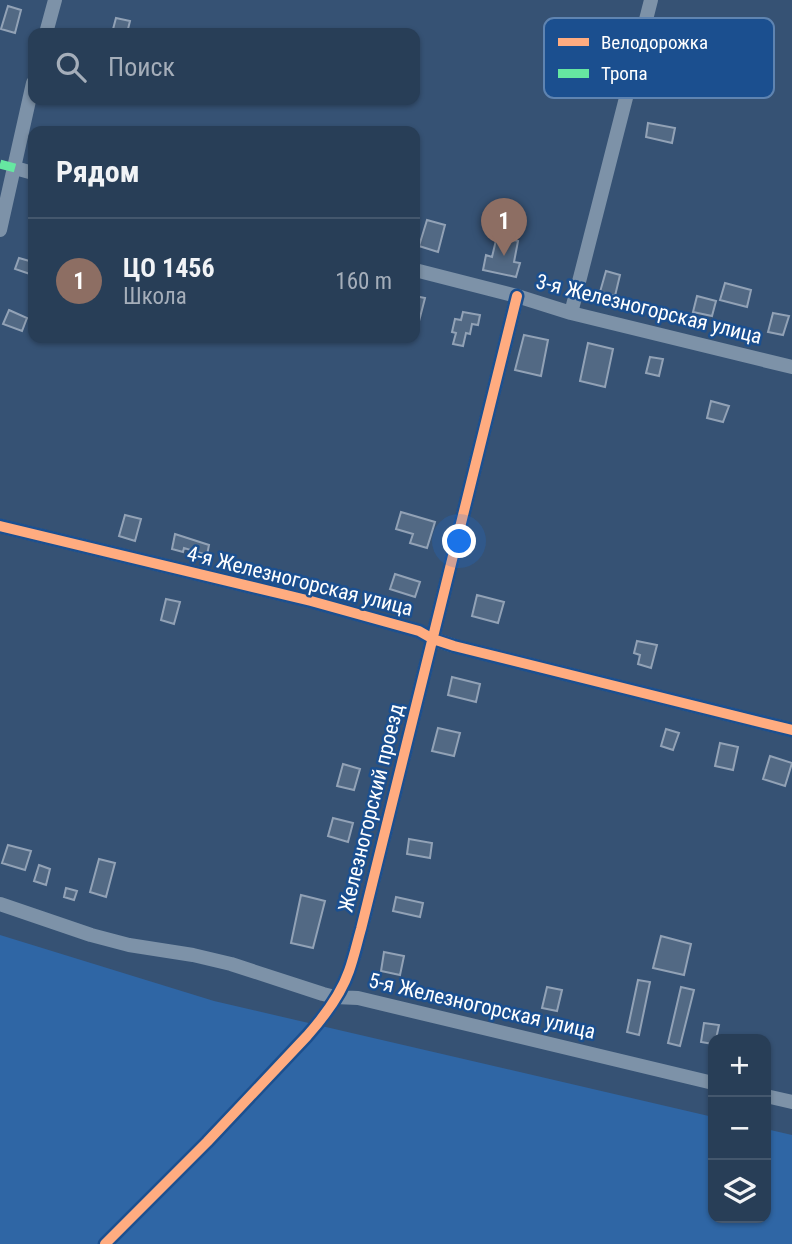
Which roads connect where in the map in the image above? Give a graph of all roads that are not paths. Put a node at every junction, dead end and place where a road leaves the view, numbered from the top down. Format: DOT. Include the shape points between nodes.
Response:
graph roads {
  1 [pos="55,0"];
  2 [pos="651,0"];
  3 [pos="646,18"];
  4 [pos="47,28"];
  5 [pos="626,98"];
  6 [pos="28,105"];
  7 [pos="15,168"];
  8 [pos="28,172"];
  9 [pos="0,230"];
  10 [pos="420,271"];
  11 [pos="517,296"];
  12 [pos="571,313"];
  13 [pos="792,367"];
  14 [pos="0,526"];
  15 [pos="433,639"];
  16 [pos="792,730"];
  17 [pos="0,904"];
  18 [pos="335,997"];
  19 [pos="708,1082"];
  20 [pos="770,1097"];
  21 [pos="792,1102"];
  22 [pos="105,1244"];
  1 -- 4 [label="street"];
  2 -- 3 [label="street"];
  5 -- 12 [label="street"];
  6 -- 7 [label="street"];
  7 -- 8 [label="street"];
  7 -- 9 [label="street"];
  10 -- 11 [label="street, 3-я Железногорская улица"];
  11 -- 12 [label="street, 3-я Железногорская улица"];
  11 -- 15 [label="street, Железногорский проезд"];
  12 -- 13 [label="street, 3-я Железногорская улица"];
  14 -- 15 [label="street, 4-я Железногорская улица" via="311,601"];
  15 -- 16 [label="street, 4-я Железногорская улица"];
  15 -- 18 [label="street, Железногорский проезд" via="349,973"];
  17 -- 18 [label="street, 5-я Железногорская улица" via="91,936 231,964"];
  18 -- 19 [label="street, 5-я Железногорская улица" via="358,998"];
  18 -- 22 [label="street, Железногорский проезд" via="321,1020"];
  20 -- 21 [label="street"];
}
